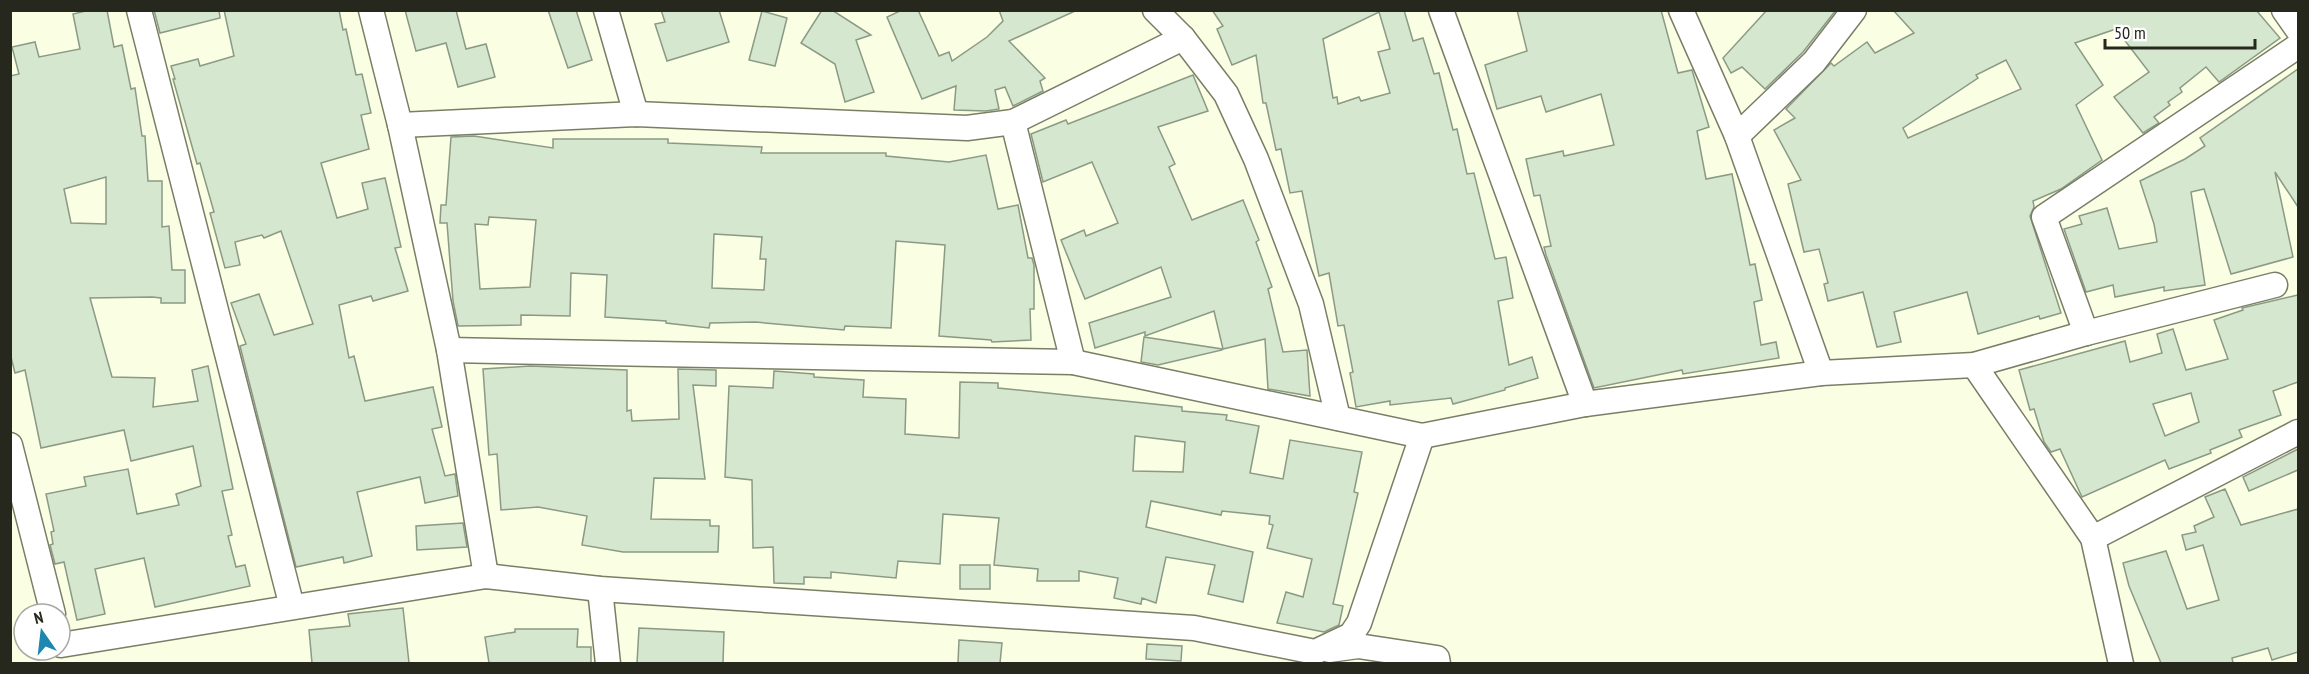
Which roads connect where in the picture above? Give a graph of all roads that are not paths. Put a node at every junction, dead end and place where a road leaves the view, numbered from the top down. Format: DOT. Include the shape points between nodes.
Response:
graph roads {
  1 [pos="139,10"];
  2 [pos="370,10"];
  3 [pos="606,10"];
  4 [pos="1155,10"];
  5 [pos="1441,10"];
  6 [pos="1681,10"];
  7 [pos="1854,10"];
  8 [pos="2283,10"];
  9 [pos="2298,30"];
  10 [pos="1183,38"];
  11 [pos="2298,46"];
  12 [pos="636,114"];
  13 [pos="1013,122"];
  14 [pos="400,125"];
  15 [pos="1737,136"];
  16 [pos="2275,285"];
  17 [pos="2086,333"];
  18 [pos="449,350"];
  19 [pos="1073,362"];
  20 [pos="1974,366"];
  21 [pos="1821,373"];
  22 [pos="1585,404"];
  23 [pos="1338,418"];
  24 [pos="2298,432"];
  25 [pos="1422,436"];
  26 [pos="10,445"];
  27 [pos="18,506"];
  28 [pos="2094,538"];
  29 [pos="486,576"];
  30 [pos="600,589"];
  31 [pos="49,602"];
  32 [pos="292,607"];
  33 [pos="72,648"];
  34 [pos="1314,658"];
  35 [pos="608,663"];
  36 [pos="1438,663"];
  37 [pos="2121,663"];
  1 -- 32 [label="street"];
  2 -- 14 [label="street"];
  3 -- 12 [label="street"];
  4 -- 10 [label="street"];
  5 -- 22 [label="street"];
  6 -- 15 [label="street"];
  7 -- 15 [label="street" via="1814,62"];
  8 -- 9 [label="street"];
  10 -- 13 [label="street"];
  10 -- 23 [label="street" via="1226,94 1256,159 1311,304"];
  11 -- 17 [label="street" via="2044,217"];
  12 -- 13 [label="street" via="967,128"];
  12 -- 14 [label="street"];
  13 -- 19 [label="street"];
  14 -- 18 [label="street"];
  15 -- 21 [label="street"];
  16 -- 17 [label="street"];
  17 -- 20 [label="street"];
  18 -- 19 [label="street"];
  18 -- 29 [label="street"];
  19 -- 23 [label="street"];
  20 -- 21 [label="street"];
  20 -- 28 [label="street"];
  21 -- 22 [label="street"];
  22 -- 25 [label="street"];
  23 -- 25 [label="street"];
  24 -- 28 [label="street"];
  25 -- 34 [label="street" via="1359,623 1351,635"];
  26 -- 27 [label="street"];
  27 -- 31 [label="street"];
  28 -- 37 [label="street"];
  29 -- 30 [label="street"];
  29 -- 32 [label="street"];
  30 -- 34 [label="street" via="1194,628"];
  30 -- 35 [label="street"];
  32 -- 33 [label="street"];
  34 -- 36 [label="street" via="1358,646 1437,658"];
}
